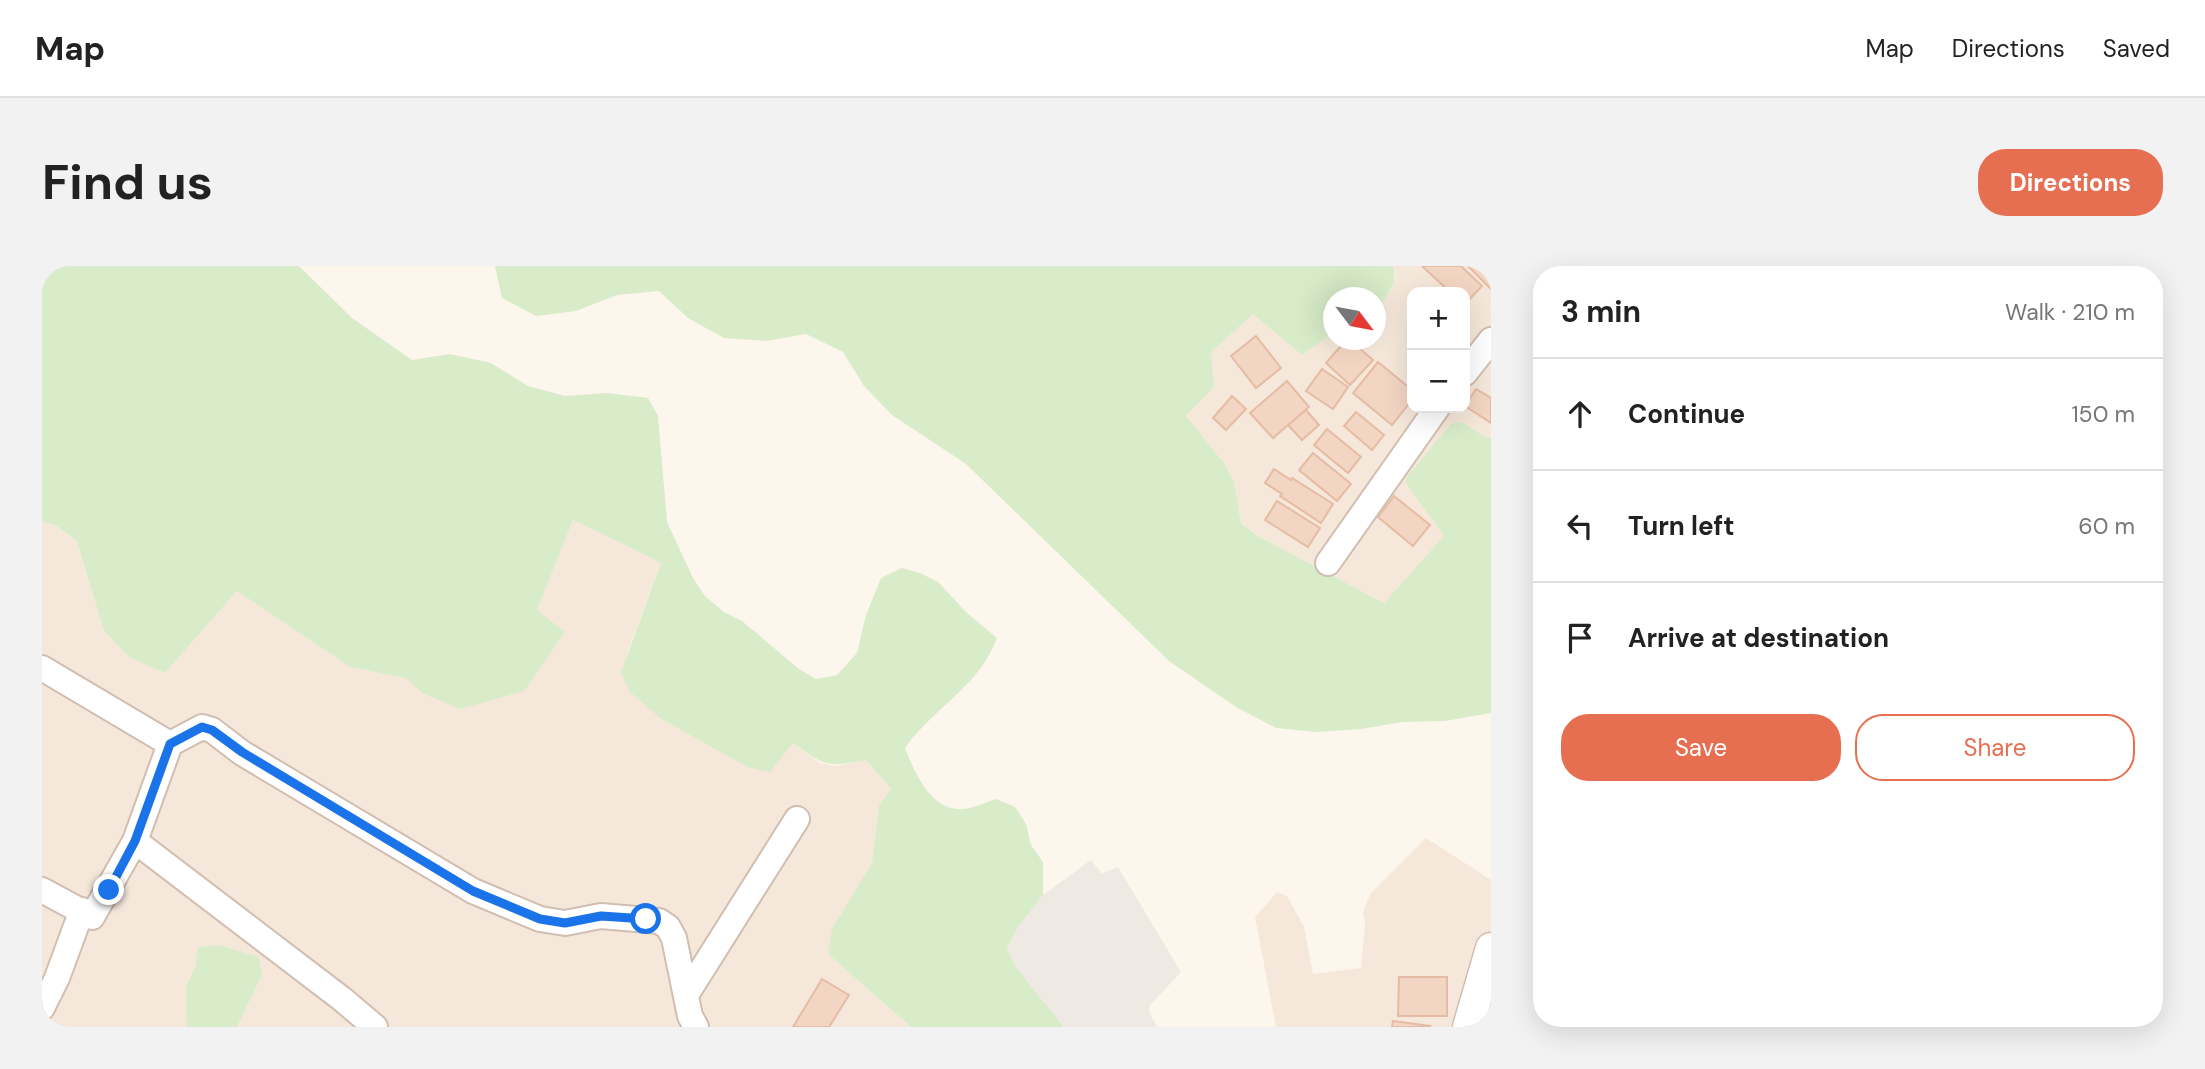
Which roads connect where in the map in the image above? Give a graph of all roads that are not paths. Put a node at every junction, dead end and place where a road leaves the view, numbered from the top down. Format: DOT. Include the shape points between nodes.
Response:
graph roads {
  1 [pos="1491,340"];
  2 [pos="1470,367"];
  3 [pos="1433,413"];
  4 [pos="1328,563"];
  5 [pos="42,668"];
  6 [pos="170,744"];
  7 [pos="797,819"];
  8 [pos="135,841"];
  9 [pos="42,890"];
  10 [pos="82,910"];
  11 [pos="1491,948"];
  12 [pos="686,995"];
  13 [pos="42,1007"];
  14 [pos="375,1027"];
  15 [pos="696,1027"];
  16 [pos="1468,1027"];
  1 -- 2 [label="street"];
  3 -- 4 [label="street"];
  5 -- 6 [label="street"];
  6 -- 8 [label="street"];
  6 -- 12 [label="street" via="202,727 212,730 473,891 540,919 565,923 601,916 659,921 674,938"];
  7 -- 12 [label="street"];
  8 -- 10 [label="street" via="92,917"];
  8 -- 14 [label="street"];
  9 -- 10 [label="street"];
  10 -- 13 [label="street"];
  11 -- 16 [label="street"];
  12 -- 15 [label="street"];
}
